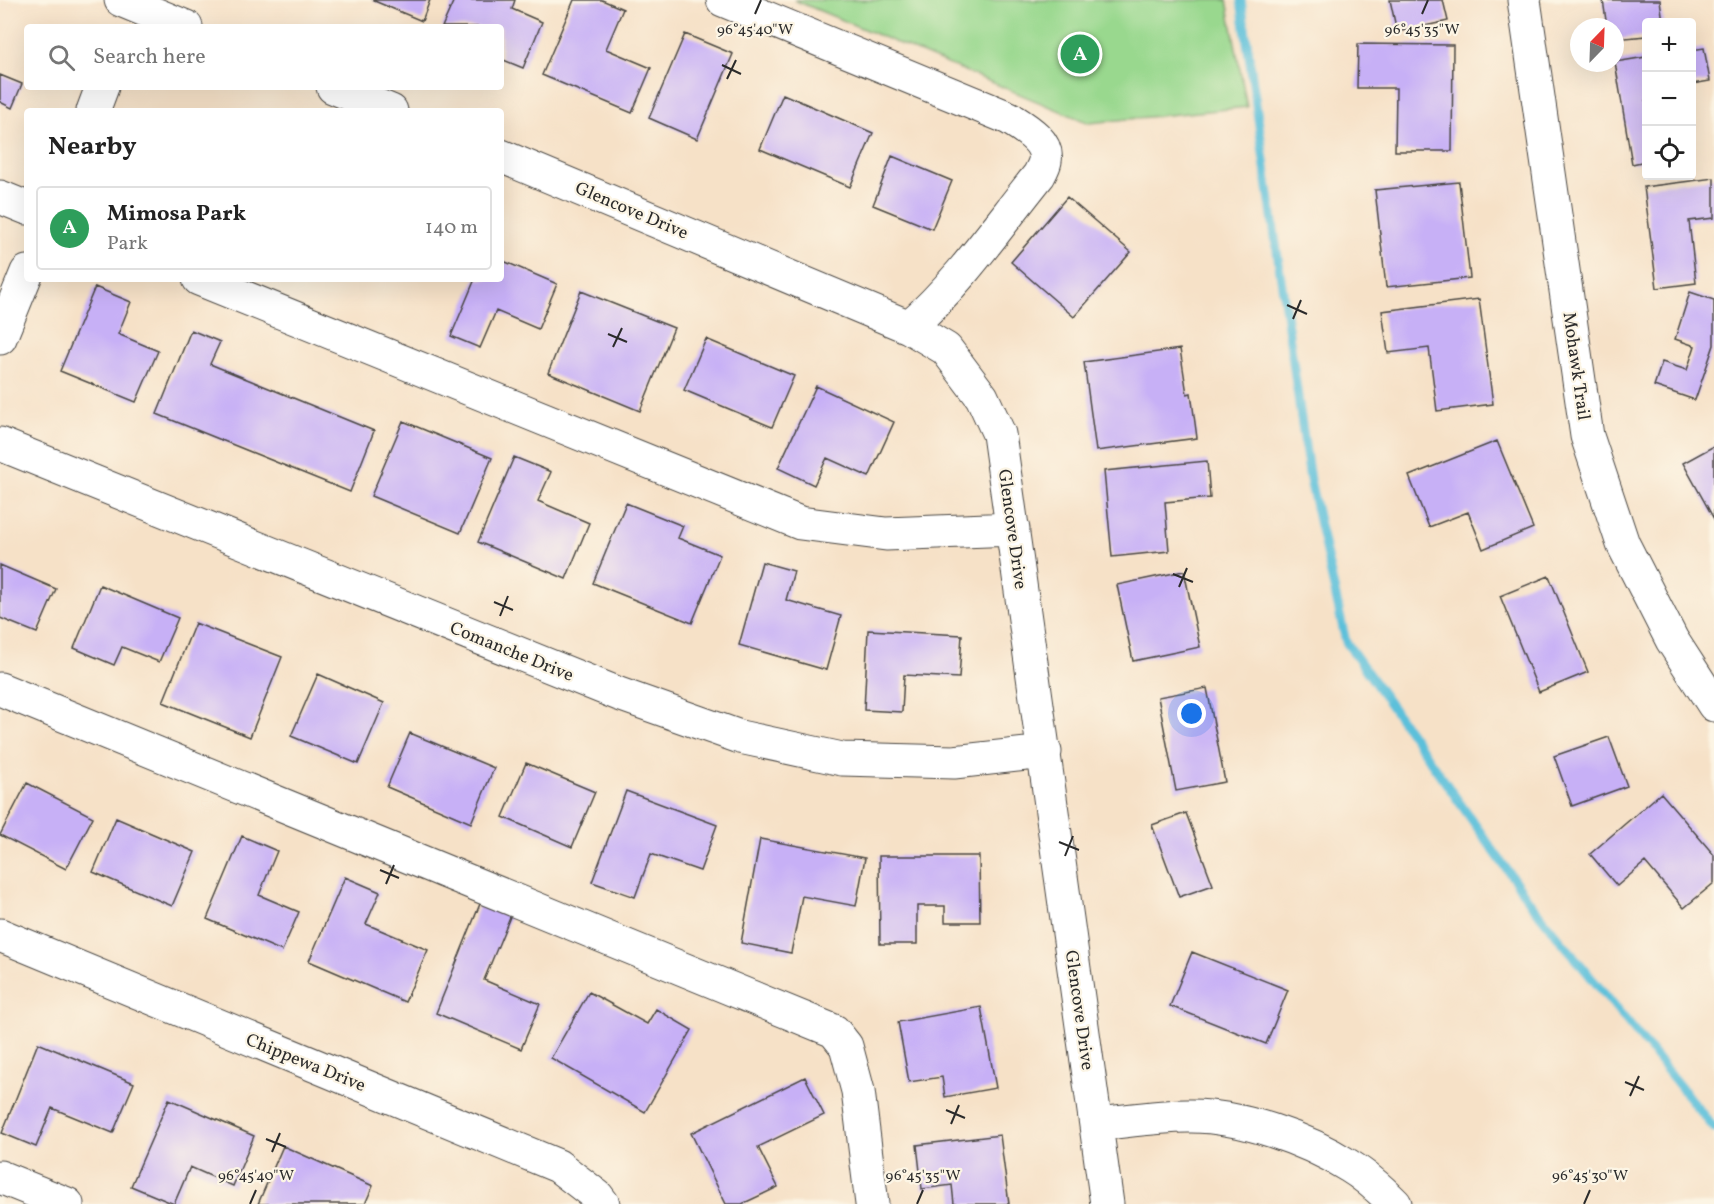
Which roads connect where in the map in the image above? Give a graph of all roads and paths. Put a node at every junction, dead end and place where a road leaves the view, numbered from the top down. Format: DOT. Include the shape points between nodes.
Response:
graph roads {
  1 [pos="723,0"];
  2 [pos="1524,0"];
  3 [pos="130,8"];
  4 [pos="177,24"];
  5 [pos="101,90"];
  6 [pos="340,90"];
  7 [pos="94,108"];
  8 [pos="384,108"];
  9 [pos="504,157"];
  10 [pos="0,197"];
  11 [pos="24,207"];
  12 [pos="24,279"];
  13 [pos="206,282"];
  14 [pos="909,327"];
  15 [pos="0,338"];
  16 [pos="0,444"];
  17 [pos="1013,529"];
  18 [pos="0,689"];
  19 [pos="1714,705"];
  20 [pos="1045,752"];
  21 [pos="0,935"];
  22 [pos="1096,1124"];
  23 [pos="0,1178"];
  24 [pos="1368,1192"];
  25 [pos="67,1204"];
  26 [pos="603,1204"];
  27 [pos="872,1204"];
  28 [pos="1107,1204"];
  29 [pos="1395,1204"];
  1 -- 14 [label="street" via="1009,118 1042,146 1045,160 1039,175 950,286"];
  2 -- 19 [label="street, Mohawk Trail" via="1587,436 1623,544 1672,640"];
  3 -- 4 [label="street"];
  5 -- 7 [label="street"];
  6 -- 8 [label="street"];
  9 -- 14 [label="street, Glencove Drive"];
  10 -- 11 [label="street"];
  12 -- 15 [label="street"];
  13 -- 17 [label="street" via="800,523 886,534"];
  14 -- 17 [label="street, Glencove Drive" via="946,349 982,397 999,434"];
  16 -- 20 [label="street, Comanche Drive" via="619,694 740,737 842,759 954,762"];
  17 -- 20 [label="street, Glencove Drive"];
  18 -- 27 [label="street" via="834,1030 846,1046 858,1091"];
  20 -- 22 [label="street, Glencove Drive"];
  21 -- 26 [label="street, Chippewa Drive" via="558,1166"];
  22 -- 24 [label="street" via="1190,1116 1250,1123 1305,1143 1348,1165"];
  22 -- 28 [label="street, Glencove Drive"];
  23 -- 25 [label="street"];
  24 -- 29 [label="street"];
}
